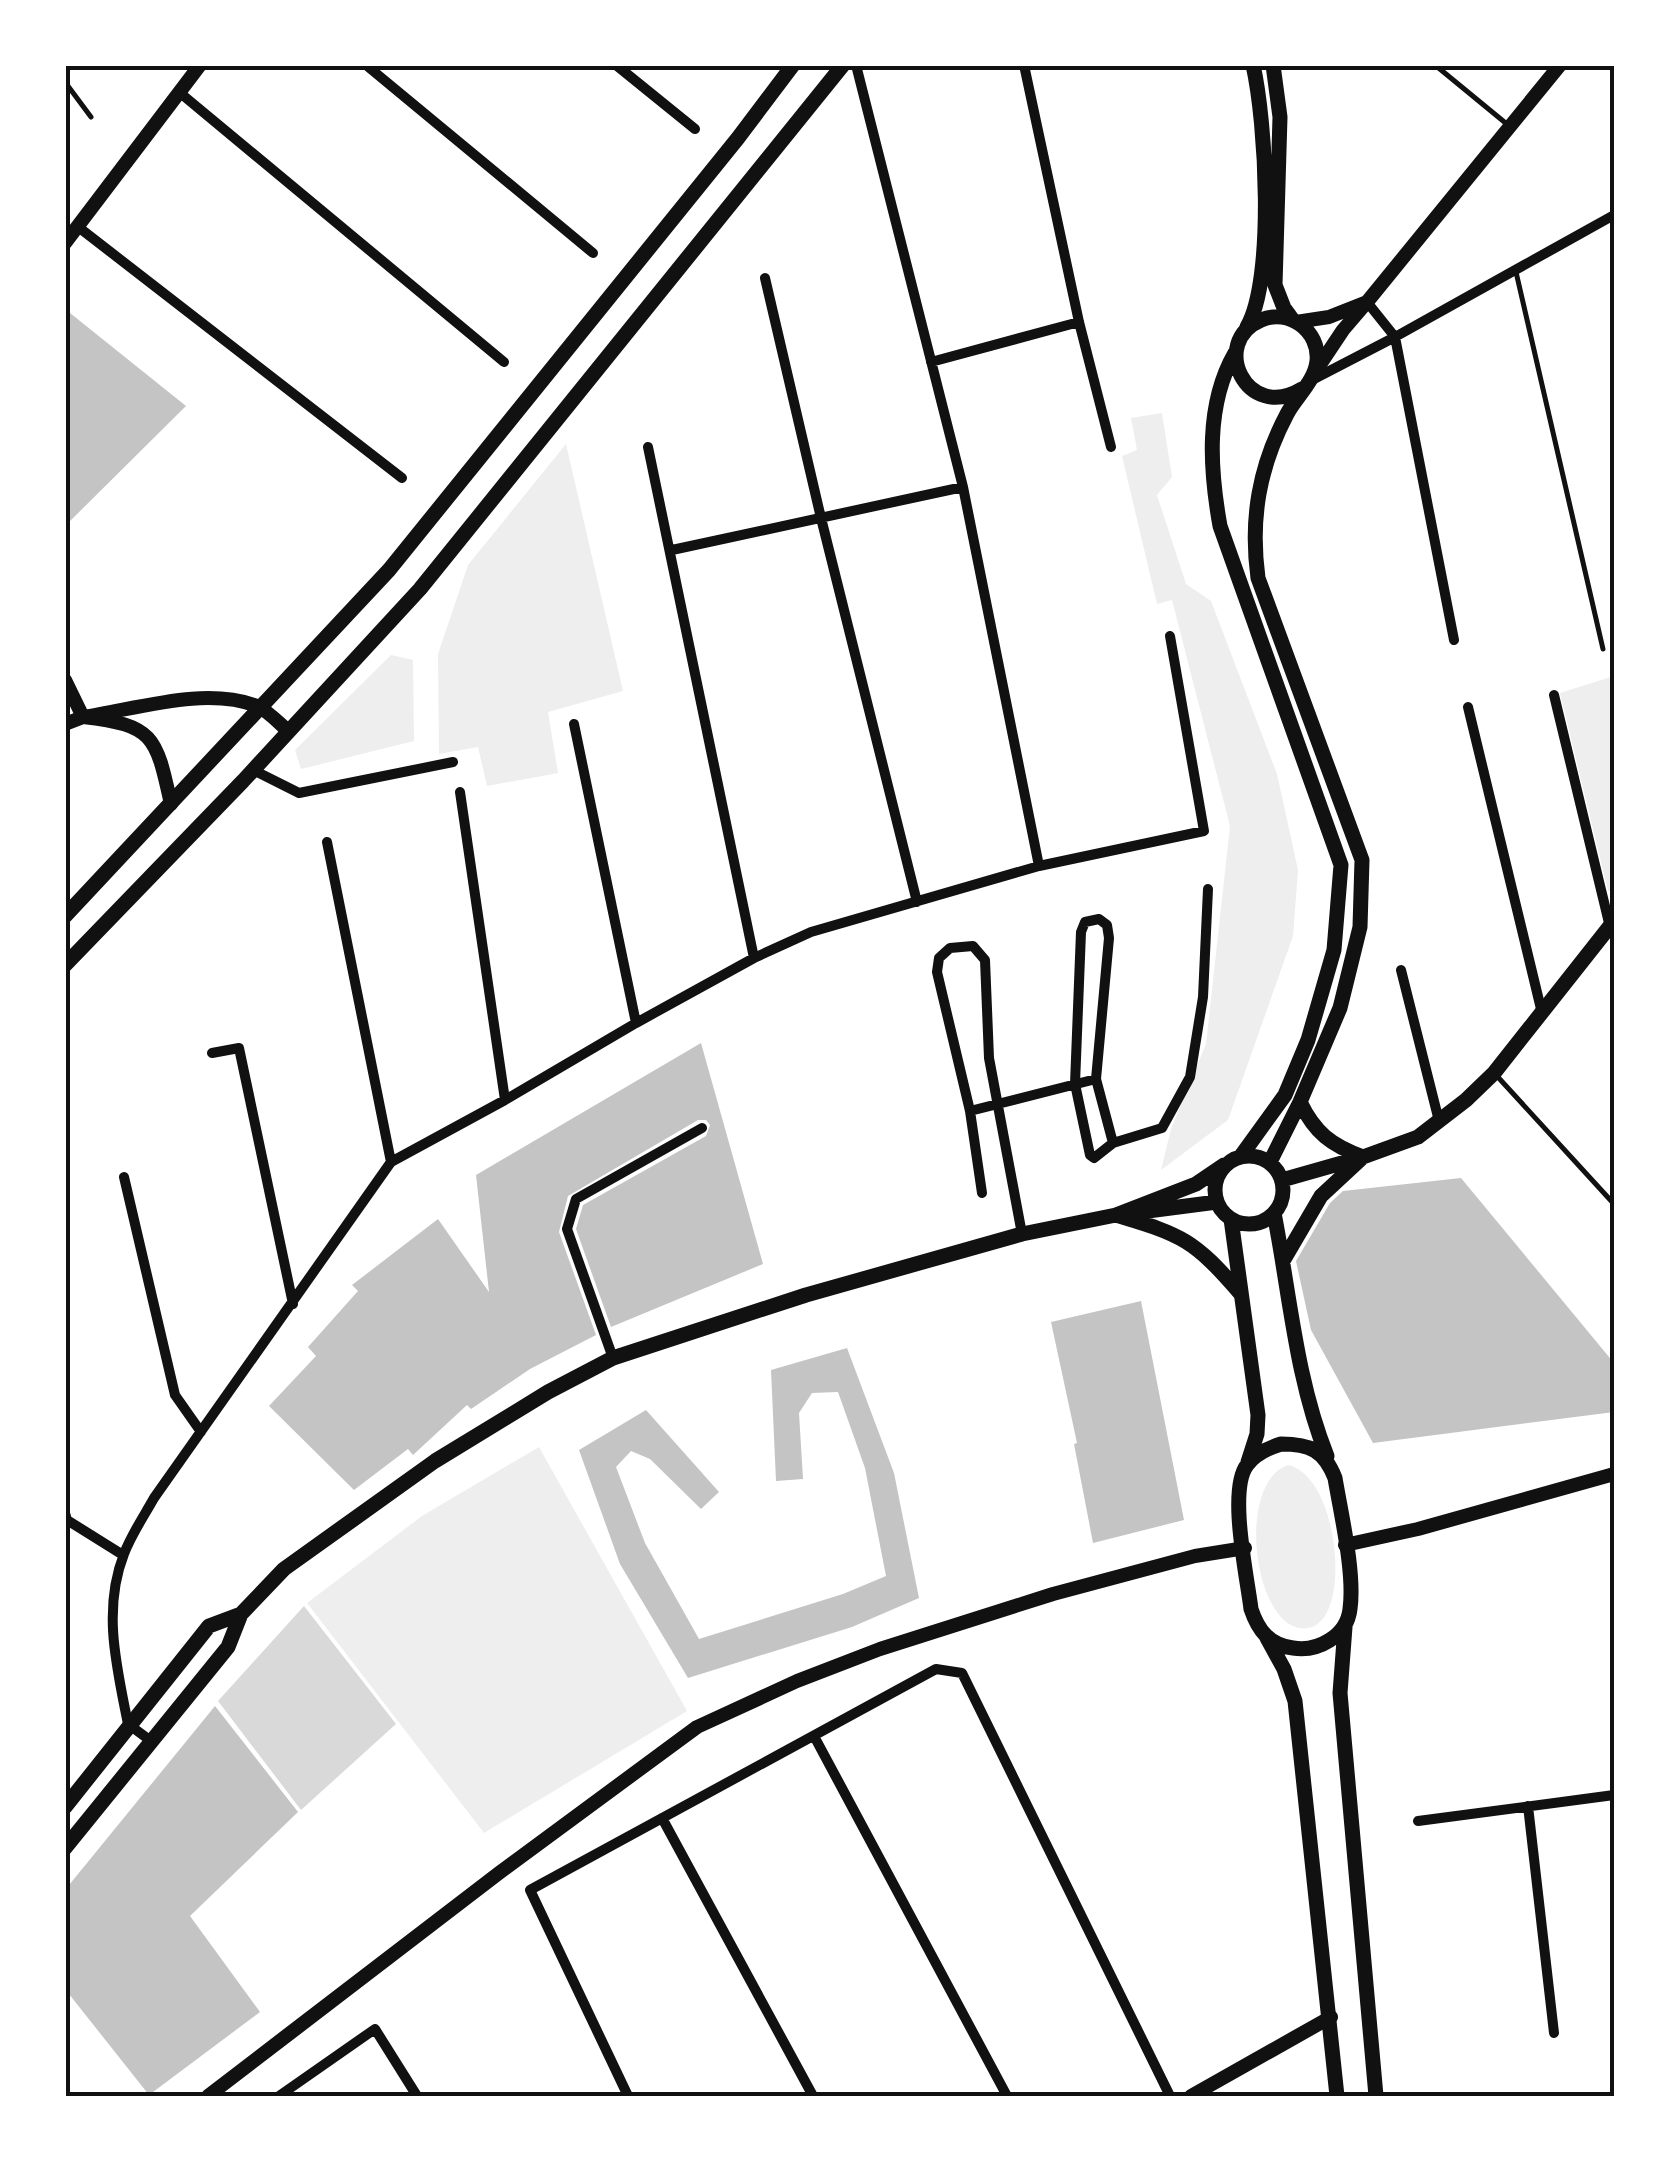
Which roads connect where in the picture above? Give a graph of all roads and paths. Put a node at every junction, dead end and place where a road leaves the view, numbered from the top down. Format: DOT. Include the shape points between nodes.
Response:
graph roads {
  1 [pos="200,65"];
  2 [pos="366,65"];
  3 [pos="616,65"];
  4 [pos="794,65"];
  5 [pos="843,65"];
  6 [pos="856,65"];
  7 [pos="1024,65"];
  8 [pos="1253,65"];
  9 [pos="1273,65"];
  10 [pos="1435,65"];
  11 [pos="1560,65"];
  12 [pos="65,82"];
  13 [pos="179,92"];
  14 [pos="91,117"];
  15 [pos="1508,126"];
  16 [pos="696,129"];
  17 [pos="1614,215"];
  18 [pos="77,226"];
  19 [pos="65,242"];
  20 [pos="593,253"];
  21 [pos="1516,269"];
  22 [pos="765,278"];
  23 [pos="1368,302"];
  24 [pos="1294,321"];
  25 [pos="1079,322"];
  26 [pos="1395,337"];
  27 [pos="1239,344"];
  28 [pos="504,362"];
  29 [pos="931,362"];
  30 [pos="1309,381"];
  31 [pos="1110,447"];
  32 [pos="648,448"];
  33 [pos="402,478"];
  34 [pos="963,487"];
  35 [pos="821,518"];
  36 [pos="672,550"];
  37 [pos="1170,636"];
  38 [pos="1454,640"];
  39 [pos="1603,649"];
  40 [pos="65,680"];
  41 [pos="1554,695"];
  42 [pos="1468,706"];
  43 [pos="261,707"];
  44 [pos="82,716"];
  45 [pos="65,724"];
  46 [pos="574,724"];
  47 [pos="288,731"];
  48 [pos="454,762"];
  49 [pos="253,770"];
  50 [pos="460,792"];
  51 [pos="170,804"];
  52 [pos="327,842"];
  53 [pos="1039,866"];
  54 [pos="1208,888"];
  55 [pos="917,902"];
  56 [pos="65,916"];
  57 [pos="1612,924"];
  58 [pos="754,958"];
  59 [pos="65,965"];
  60 [pos="1401,970"];
  61 [pos="1542,1012"];
  62 [pos="636,1023"];
  63 [pos="212,1052"];
  64 [pos="1494,1073"];
  65 [pos="1096,1079"];
  66 [pos="1075,1084"];
  67 [pos="1293,1099"];
  68 [pos="506,1100"];
  69 [pos="997,1103"];
  70 [pos="970,1110"];
  71 [pos="1439,1121"];
  72 [pos="702,1128"];
  73 [pos="1113,1143"];
  74 [pos="1241,1156"];
  75 [pos="1363,1157"];
  76 [pos="391,1162"];
  77 [pos="1270,1162"];
  78 [pos="1224,1165"];
  79 [pos="124,1177"];
  80 [pos="1282,1180"];
  81 [pos="982,1192"];
  82 [pos="1216,1202"];
  83 [pos="1614,1204"];
  84 [pos="1274,1213"];
  85 [pos="1116,1215"];
  86 [pos="1230,1219"];
  87 [pos="1022,1234"];
  88 [pos="1283,1260"];
  89 [pos="1242,1296"];
  90 [pos="293,1304"];
  91 [pos="612,1358"];
  92 [pos="201,1432"];
  93 [pos="1328,1460"];
  94 [pos="1248,1463"];
  95 [pos="1614,1474"];
  96 [pos="65,1514"];
  97 [pos="1345,1545"];
  98 [pos="1244,1548"];
  99 [pos="123,1555"];
  100 [pos="240,1614"];
  101 [pos="1346,1624"];
  102 [pos="1267,1638"];
  103 [pos="128,1724"];
  104 [pos="814,1736"];
  105 [pos="151,1741"];
  106 [pos="1614,1794"];
  107 [pos="65,1806"];
  108 [pos="1528,1806"];
  109 [pos="662,1818"];
  110 [pos="1418,1820"];
  111 [pos="65,1848"];
  112 [pos="1331,2017"];
  113 [pos="1554,2034"];
  114 [pos="208,2096"];
  115 [pos="278,2096"];
  116 [pos="418,2096"];
  117 [pos="628,2096"];
  118 [pos="812,2096"];
  119 [pos="1007,2096"];
  120 [pos="1170,2096"];
  121 [pos="1191,2096"];
  122 [pos="1337,2096"];
  123 [pos="1376,2096"];
  1 -- 13 [label="street"];
  2 -- 20 [label="street"];
  3 -- 16 [label="street"];
  4 -- 43 [label="main road" via="390,570"];
  5 -- 47 [label="main road" via="420,589"];
  6 -- 29 [label="street"];
  7 -- 25 [label="street"];
  8 -- 27 [label="main road" via="1262,105 1262,286"];
  9 -- 24 [label="main road" via="1280,117 1275,284"];
  10 -- 15 [label="lane"];
  11 -- 15 [label="street"];
  12 -- 14 [label="lane"];
  13 -- 18 [label="street"];
  13 -- 28 [label="street"];
  15 -- 23 [label="street"];
  17 -- 21 [label="street"];
  18 -- 19 [label="street"];
  18 -- 33 [label="street"];
  21 -- 26 [label="street"];
  21 -- 39 [label="lane"];
  22 -- 35 [label="street"];
  23 -- 24 [label="street"];
  23 -- 26 [label="street"];
  23 -- 30 [label="street"];
  24 -- 27 [label="main road" via="1263,319"];
  24 -- 30 [label="main road" via="1318,352"];
  25 -- 29 [label="street"];
  25 -- 31 [label="street"];
  26 -- 30 [label="street"];
  26 -- 38 [label="street"];
  27 -- 30 [label="main road" via="1240,374 1256,392 1280,398"];
  27 -- 67 [label="main road" via="1222,378 1214,424 1220,526 1341,865 1334,950"];
  29 -- 34 [label="street"];
  30 -- 67 [label="main road" via="1279,430 1260,484 1253,538 1258,578 1362,860 1360,928 1340,1008"];
  32 -- 36 [label="street"];
  34 -- 35 [label="street"];
  34 -- 53 [label="street"];
  35 -- 36 [label="street"];
  35 -- 55 [label="street"];
  36 -- 58 [label="street"];
  37 -- 53 [label="street" via="1204,831"];
  40 -- 44 [label="street"];
  41 -- 57 [label="street"];
  42 -- 61 [label="street"];
  43 -- 44 [label="street" via="192,698"];
  43 -- 47 [label="street"];
  43 -- 51 [label="main road"];
  44 -- 45 [label="street"];
  44 -- 51 [label="street" via="140,729 160,756"];
  46 -- 62 [label="street"];
  47 -- 49 [label="main road"];
  48 -- 49 [label="street" via="298,793"];
  49 -- 59 [label="main road"];
  50 -- 68 [label="street"];
  51 -- 56 [label="main road"];
  52 -- 76 [label="street"];
  53 -- 55 [label="street"];
  54 -- 73 [label="street" via="1203,996 1190,1078 1162,1128"];
  55 -- 58 [label="street" via="811,932"];
  57 -- 61 [label="main road"];
  58 -- 62 [label="street"];
  60 -- 71 [label="street"];
  61 -- 64 [label="main road"];
  62 -- 68 [label="street"];
  63 -- 90 [label="street" via="239,1048"];
  64 -- 71 [label="main road"];
  64 -- 83 [label="lane"];
  65 -- 66 [label="street"];
  65 -- 66 [label="street" via="1109,938 1108,925 1099,920 1086,922 1081,932"];
  65 -- 73 [label="street"];
  66 -- 69 [label="street"];
  66 -- 73 [label="street" via="1090,1156"];
  67 -- 74 [label="main road"];
  67 -- 75 [label="main road" via="1321,1137"];
  67 -- 77 [label="main road"];
  68 -- 76 [label="street"];
  69 -- 70 [label="street"];
  69 -- 70 [label="street" via="985,960 973,946 950,948 937,972"];
  69 -- 87 [label="street"];
  70 -- 81 [label="street"];
  71 -- 75 [label="main road" via="1418,1137"];
  72 -- 91 [label="street" via="576,1199 566,1228"];
  74 -- 77 [label="main road"];
  74 -- 78 [label="main road"];
  75 -- 80 [label="main road"];
  75 -- 88 [label="main road" via="1321,1196"];
  76 -- 90 [label="street"];
  77 -- 80 [label="main road"];
  78 -- 82 [label="main road"];
  78 -- 85 [label="main road" via="1196,1184"];
  79 -- 92 [label="street" via="174,1395"];
  80 -- 84 [label="main road"];
  82 -- 85 [label="main road"];
  82 -- 86 [label="main road"];
  84 -- 86 [label="main road" via="1258,1223"];
  84 -- 88 [label="main road"];
  85 -- 87 [label="main road"];
  85 -- 89 [label="main road" via="1193,1244"];
  86 -- 89 [label="main road"];
  87 -- 91 [label="main road"];
  88 -- 93 [label="main road" via="1309,1407"];
  89 -- 94 [label="main road" via="1258,1415"];
  90 -- 92 [label="street"];
  91 -- 100 [label="main road" via="435,1460 284,1569"];
  92 -- 99 [label="street"];
  93 -- 94 [label="main road" via="1298,1444 1281,1444"];
  93 -- 97 [label="main road"];
  94 -- 98 [label="main road" via="1238,1494"];
  95 -- 97 [label="street"];
  96 -- 99 [label="street"];
  97 -- 101 [label="main road"];
  98 -- 102 [label="main road" via="1251,1609"];
  98 -- 114 [label="street" via="1053,1594 880,1649 698,1727"];
  99 -- 103 [label="street" via="111,1616"];
  100 -- 103 [label="main road" via="210,1626"];
  100 -- 105 [label="main road" via="228,1647"];
  101 -- 102 [label="main road" via="1319,1646 1301,1650"];
  101 -- 123 [label="main road" via="1340,1694"];
  102 -- 112 [label="main road" via="1294,1701"];
  103 -- 105 [label="street"];
  103 -- 107 [label="main road"];
  104 -- 109 [label="street"];
  104 -- 119 [label="street"];
  104 -- 120 [label="street" via="936,1669 962,1673"];
  105 -- 111 [label="main road"];
  106 -- 108 [label="street"];
  108 -- 110 [label="street"];
  108 -- 113 [label="street"];
  109 -- 117 [label="street" via="530,1890"];
  109 -- 118 [label="street"];
  112 -- 121 [label="street"];
  112 -- 122 [label="main road"];
  115 -- 116 [label="street" via="375,2029"];
}
